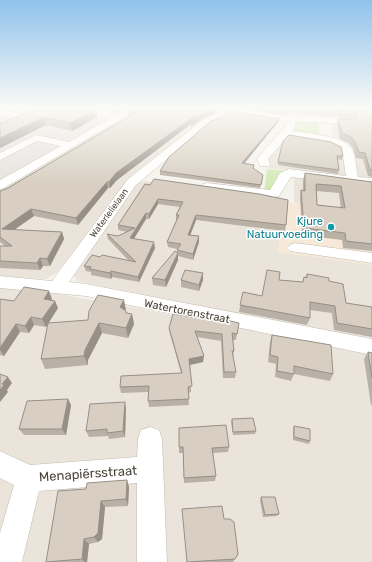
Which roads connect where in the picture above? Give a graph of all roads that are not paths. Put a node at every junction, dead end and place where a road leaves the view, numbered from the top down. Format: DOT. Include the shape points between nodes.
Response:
graph roads {
  1 [pos="91,133"];
  2 [pos="193,133"];
  3 [pos="287,133"];
  4 [pos="290,133"];
  5 [pos="327,133"];
  6 [pos="328,139"];
  7 [pos="52,141"];
  8 [pos="70,145"];
  9 [pos="39,149"];
  10 [pos="0,157"];
  11 [pos="0,160"];
  12 [pos="264,164"];
  13 [pos="29,168"];
  14 [pos="140,178"];
  15 [pos="154,180"];
  16 [pos="353,180"];
  17 [pos="372,182"];
  18 [pos="0,184"];
  19 [pos="192,185"];
  20 [pos="295,248"];
  21 [pos="372,258"];
  22 [pos="0,282"];
  23 [pos="58,287"];
  24 [pos="372,347"];
  25 [pos="150,439"];
  26 [pos="0,464"];
  27 [pos="150,469"];
  28 [pos="29,478"];
  29 [pos="6,562"];
  30 [pos="152,562"];
  1 -- 8 [label="street"];
  2 -- 14 [label="street, Waterlelielaan"];
  3 -- 12 [label="street" via="283,134 262,159"];
  4 -- 6 [label="street"];
  5 -- 6 [label="street"];
  6 -- 16 [label="street" via="347,149"];
  7 -- 8 [label="street"];
  7 -- 9 [label="street"];
  7 -- 10 [label="street" via="36,138"];
  8 -- 13 [label="street"];
  11 -- 13 [label="street"];
  13 -- 18 [label="street"];
  14 -- 15 [label="street"];
  14 -- 23 [label="street, Waterlelielaan" via="132,182"];
  16 -- 17 [label="street"];
  16 -- 19 [label="street" via="289,173 284,176 275,193 268,195"];
  20 -- 21 [label="street"];
  22 -- 23 [label="street, Watertorenstraat"];
  23 -- 24 [label="street, Watertorenstraat" via="86,290"];
  25 -- 27 [label="street"];
  26 -- 28 [label="street, Menapiërsstraat"];
  27 -- 28 [label="street, Menapiërsstraat"];
  27 -- 30 [label="street, Menapiërsstraat"];
  28 -- 29 [label="street, Menapiërsstraat"];
}
